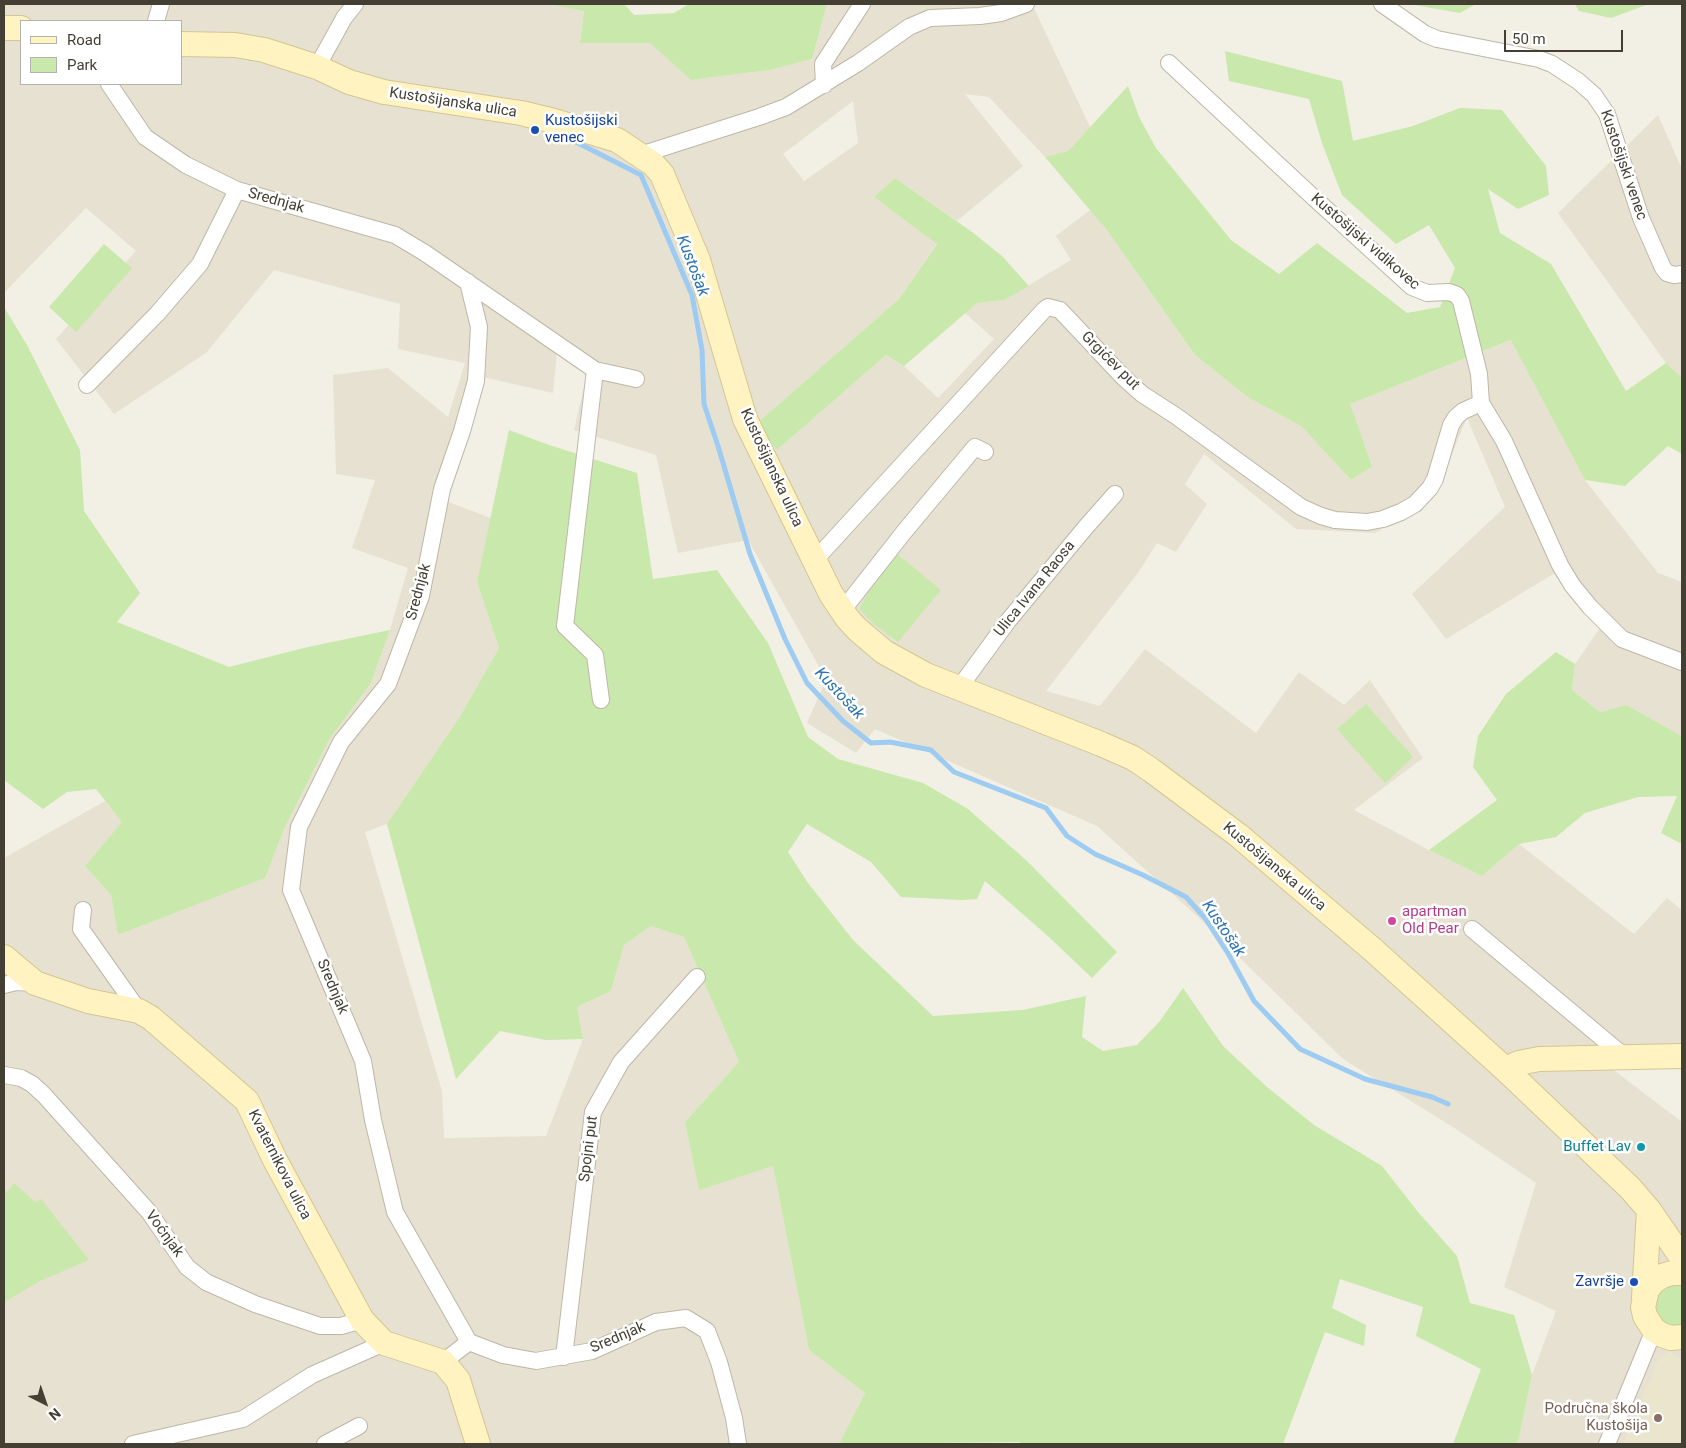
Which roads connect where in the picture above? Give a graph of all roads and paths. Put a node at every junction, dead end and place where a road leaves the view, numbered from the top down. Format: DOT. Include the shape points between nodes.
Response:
graph roads {
  1 [pos="161,4"];
  2 [pos="355,4"];
  3 [pos="862,4"];
  4 [pos="1026,4"];
  5 [pos="1382,4"];
  6 [pos="156,20"];
  7 [pos="4,28"];
  8 [pos="20,28"];
  9 [pos="182,44"];
  10 [pos="1169,63"];
  11 [pos="317,67"];
  12 [pos="109,85"];
  13 [pos="824,85"];
  14 [pos="640,155"];
  15 [pos="237,190"];
  16 [pos="1682,274"];
  17 [pos="468,282"];
  18 [pos="595,370"];
  19 [pos="636,379"];
  20 [pos="87,385"];
  21 [pos="1481,403"];
  22 [pos="985,452"];
  23 [pos="1115,494"];
  24 [pos="814,561"];
  25 [pos="842,611"];
  26 [pos="1682,662"];
  27 [pos="959,688"];
  28 [pos="600,700"];
  29 [pos="82,910"];
  30 [pos="1472,929"];
  31 [pos="4,957"];
  32 [pos="697,977"];
  33 [pos="35,983"];
  34 [pos="4,985"];
  35 [pos="139,1011"];
  36 [pos="1682,1056"];
  37 [pos="1625,1057"];
  38 [pos="1505,1069"];
  39 [pos="4,1075"];
  40 [pos="1649,1210"];
  41 [pos="1682,1258"];
  42 [pos="1682,1273"];
  43 [pos="1644,1298"];
  44 [pos="362,1320"];
  45 [pos="1654,1330"];
  46 [pos="1682,1337"];
  47 [pos="469,1342"];
  48 [pos="384,1343"];
  49 [pos="564,1357"];
  50 [pos="443,1362"];
  51 [pos="359,1426"];
  52 [pos="133,1444"];
  53 [pos="325,1444"];
  54 [pos="478,1444"];
  55 [pos="738,1444"];
  56 [pos="1607,1444"];
  1 -- 6 [label="street"];
  2 -- 11 [label="street"];
  3 -- 13 [label="street" via="823,64"];
  4 -- 13 [label="street" via="994,14 930,18 909,27"];
  5 -- 16 [label="street, Kustošijski venec" via="1437,39 1552,64 1594,95 1607,114 1641,218 1663,268 1667,273"];
  7 -- 8 [label="street"];
  9 -- 11 [label="street, Kustošijanska ulica" via="234,45 264,50"];
  10 -- 21 [label="street, Kustošijski vidikovec" via="1412,287 1427,293 1457,295 1479,374"];
  11 -- 14 [label="street, Kustošijanska ulica" via="349,82 384,92 554,121 617,140"];
  12 -- 15 [label="street, Srednjak" via="145,137 186,165"];
  13 -- 14 [label="street" via="766,115"];
  14 -- 24 [label="street, Kustošijanska ulica" via="662,174 698,260 745,419"];
  15 -- 17 [label="street, Srednjak" via="395,235"];
  15 -- 20 [label="street" via="200,264 157,314"];
  17 -- 18 [label="street, Srednjak"];
  17 -- 47 [label="street, Srednjak" via="479,327 476,381 442,489 421,596 388,684 341,742 299,827 291,890 362,1061 395,1212"];
  18 -- 19 [label="street, Srednjak"];
  18 -- 28 [label="street" via="565,626 595,655"];
  21 -- 24 [label="street, Grgićev put" via="1456,417 1435,479 1414,504 1383,519 1368,522 1335,520 1301,507 1142,394 1060,310 1048,307"];
  21 -- 26 [label="street, Kustošijski vidikovec" via="1504,441 1572,585 1622,639"];
  22 -- 25 [label="street" via="975,447"];
  23 -- 27 [label="street, Ulica Ivana Raosa" via="1008,621"];
  24 -- 25 [label="street, Kustošijanska ulica"];
  25 -- 27 [label="street, Kustošijanska ulica" via="884,652 926,675"];
  27 -- 38 [label="street, Kustošijanska ulica" via="1101,744 1151,770 1238,835 1372,949"];
  29 -- 35 [label="street" via="81,929"];
  30 -- 37 [label="street"];
  31 -- 33 [label="street, Kvaternikova ulica"];
  32 -- 49 [label="street, Spojni put" via="621,1062 593,1112"];
  33 -- 34 [label="street"];
  33 -- 35 [label="street, Kvaternikova ulica" via="88,1001"];
  35 -- 44 [label="street, Kvaternikova ulica" via="247,1101 275,1160"];
  36 -- 37 [label="street"];
  37 -- 38 [label="street" via="1539,1059"];
  38 -- 40 [label="street, Kustošijanska ulica"];
  39 -- 44 [label="street, Voćnjak" via="21,1078 44,1095 149,1212 187,1267 206,1282 255,1304 320,1326 341,1326"];
  40 -- 41 [label="street, Kustošijanska ulica"];
  40 -- 43 [label="street"];
  42 -- 43 [label="street" via="1662,1276 1653,1282"];
  43 -- 45 [label="street" via="1644,1316"];
  44 -- 48 [label="street, Kvaternikova ulica"];
  45 -- 46 [label="street" via="1671,1338"];
  45 -- 56 [label="street"];
  47 -- 49 [label="street, Srednjak" via="504,1355 536,1361"];
  47 -- 50 [label="street"];
  48 -- 50 [label="street, Kvaternikova ulica"];
  48 -- 52 [label="street" via="312,1375 244,1419"];
  49 -- 55 [label="street, Srednjak" via="592,1351 656,1322 686,1318 707,1331 719,1362"];
  50 -- 54 [label="street" via="458,1380"];
  51 -- 53 [label="street"];
}
